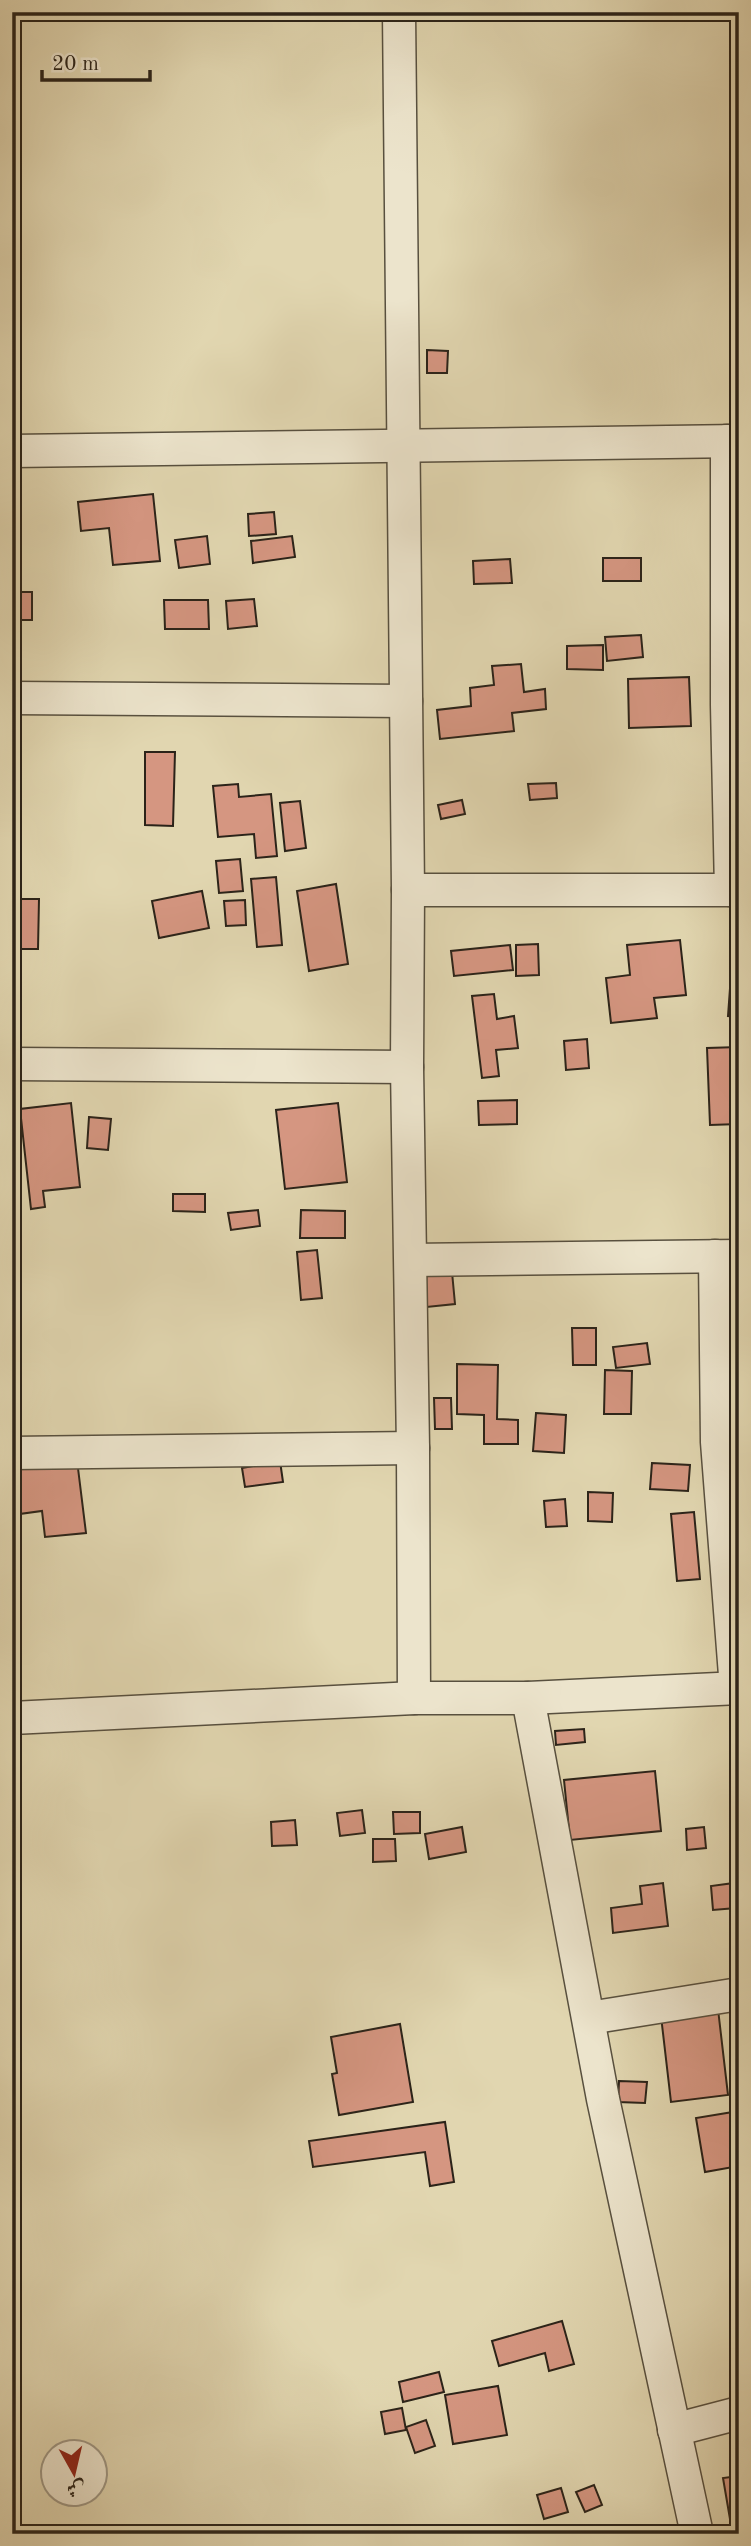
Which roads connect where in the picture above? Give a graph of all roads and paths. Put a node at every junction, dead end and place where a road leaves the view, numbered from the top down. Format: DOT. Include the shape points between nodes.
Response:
graph roads {
  1 [pos="399,12"];
  2 [pos="733,441"];
  3 [pos="403,445"];
  4 [pos="12,451"];
  5 [pos="12,698"];
  6 [pos="406,701"];
  7 [pos="733,705"];
  8 [pos="408,890"];
  9 [pos="735,890"];
  10 [pos="12,1064"];
  11 [pos="407,1067"];
  12 [pos="727,1256"];
  13 [pos="411,1260"];
  14 [pos="728,1442"];
  15 [pos="413,1448"];
  16 [pos="12,1453"];
  17 [pos="737,1688"];
  18 [pos="414,1698"];
  19 [pos="528,1698"];
  20 [pos="12,1718"];
  21 [pos="739,1994"];
  22 [pos="589,2018"];
  23 [pos="739,2413"];
  24 [pos="674,2430"];
  25 [pos="697,2534"];
  1 -- 3 [label="street"];
  2 -- 3 [label="street"];
  2 -- 7 [label="street"];
  3 -- 4 [label="street"];
  3 -- 6 [label="street"];
  5 -- 6 [label="street"];
  6 -- 8 [label="street"];
  7 -- 9 [label="street"];
  8 -- 9 [label="street"];
  8 -- 11 [label="street"];
  10 -- 11 [label="street"];
  11 -- 13 [label="street"];
  12 -- 13 [label="street"];
  12 -- 14 [label="street"];
  13 -- 15 [label="street"];
  14 -- 17 [label="street"];
  15 -- 16 [label="street"];
  15 -- 18 [label="street"];
  17 -- 19 [label="street"];
  18 -- 19 [label="street"];
  18 -- 20 [label="street"];
  19 -- 22 [label="street"];
  21 -- 22 [label="street"];
  22 -- 24 [label="street"];
  23 -- 24 [label="street"];
  24 -- 25 [label="street"];
}
